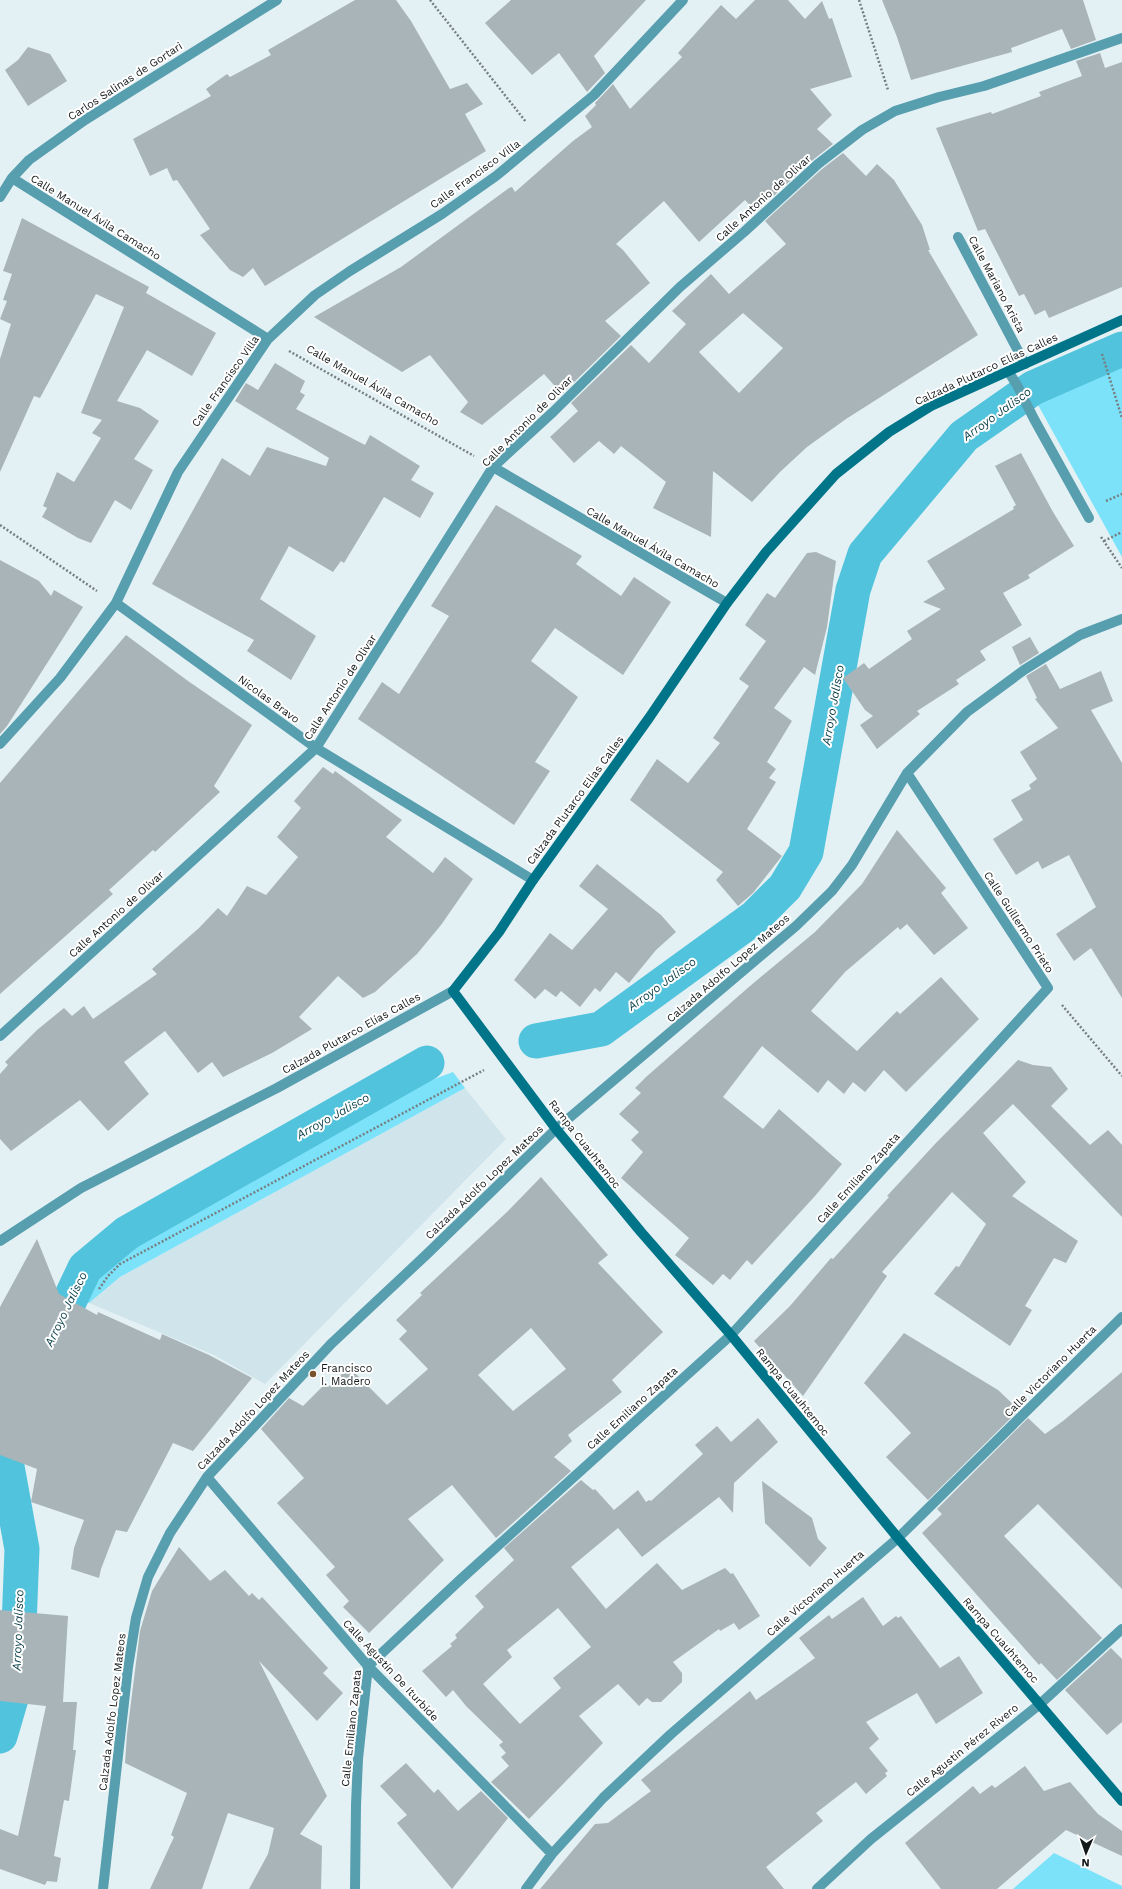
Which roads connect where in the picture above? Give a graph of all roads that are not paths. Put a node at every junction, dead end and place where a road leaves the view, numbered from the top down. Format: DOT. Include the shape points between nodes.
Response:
graph roads {
  1 [pos="277,0"];
  2 [pos="683,0"];
  3 [pos="1122,38"];
  4 [pos="12,178"];
  5 [pos="0,197"];
  6 [pos="958,237"];
  7 [pos="1122,320"];
  8 [pos="268,339"];
  9 [pos="1025,364"];
  10 [pos="1008,371"];
  11 [pos="493,467"];
  12 [pos="1089,518"];
  13 [pos="116,603"];
  14 [pos="727,603"];
  15 [pos="1122,619"];
  16 [pos="0,744"];
  17 [pos="316,748"];
  18 [pos="907,773"];
  19 [pos="533,880"];
  20 [pos="1048,988"];
  21 [pos="453,991"];
  22 [pos="0,1036"];
  23 [pos="556,1129"];
  24 [pos="0,1241"];
  25 [pos="1122,1317"];
  26 [pos="731,1335"];
  27 [pos="206,1477"];
  28 [pos="898,1538"];
  29 [pos="1122,1630"];
  30 [pos="368,1666"];
  31 [pos="1040,1704"];
  32 [pos="1122,1801"];
  33 [pos="552,1854"];
  34 [pos="103,1889"];
  35 [pos="355,1889"];
  36 [pos="526,1889"];
  37 [pos="817,1889"];
  1 -- 4 [label="street, Carlos Salinas de Gortari" via="85,120 28,160"];
  2 -- 8 [label="street, Calle Francisco Villa" via="594,95 496,176 442,214 315,295"];
  3 -- 11 [label="street, Calle Antonio de Olivar" via="984,86 895,111 862,130 818,164 680,287"];
  4 -- 5 [label="street, Carlos Salinas de Gortari"];
  4 -- 8 [label="street, Calle Manuel Ávila Camacho"];
  6 -- 9 [label="street, Calle Mariano Arista"];
  7 -- 9 [label="main road, Calzada Plutarco Elías Calles"];
  8 -- 13 [label="street, Calle Francisco Villa" via="178,472"];
  9 -- 10 [label="main road, Calzada Plutarco Elías Calles"];
  10 -- 12 [label="street"];
  10 -- 14 [label="main road, Calzada Plutarco Elías Calles" via="931,406 889,432 836,474 766,552"];
  11 -- 14 [label="street, Calle Manuel Ávila Camacho"];
  11 -- 17 [label="street, Calle Antonio de Olivar"];
  13 -- 16 [label="street, Calle Francisco Villa" via="60,678"];
  13 -- 17 [label="street, Nicolas Bravo"];
  14 -- 19 [label="main road, Calzada Plutarco Elías Calles" via="649,718"];
  15 -- 18 [label="street, Calzada Adolfo Lopez Mateos" via="1080,635 1024,670 967,712"];
  17 -- 19 [label="street, Nicolas Bravo"];
  17 -- 22 [label="street, Calle Antonio de Olivar"];
  18 -- 20 [label="street, Calle Guillermo Prieto"];
  18 -- 23 [label="street, Calzada Adolfo Lopez Mateos" via="852,865 832,891 796,926"];
  19 -- 21 [label="main road, Calzada Plutarco Elías Calles" via="499,932"];
  20 -- 26 [label="street, Calle Emiliano Zapata"];
  21 -- 23 [label="main road, Rampa Cuauhtemoc"];
  21 -- 24 [label="street, Calzada Plutarco Elías Calles" via="277,1088 81,1188"];
  23 -- 26 [label="main road, Rampa Cuauhtemoc"];
  23 -- 27 [label="street, Calzada Adolfo Lopez Mateos" via="331,1344"];
  25 -- 28 [label="street, Calle Victoriano Huerta"];
  26 -- 28 [label="main road, Rampa Cuauhtemoc"];
  26 -- 30 [label="street, Calle Emiliano Zapata"];
  27 -- 30 [label="street, Calle Agustín De Iturbide"];
  27 -- 34 [label="street, Calzada Adolfo Lopez Mateos" via="170,1533 148,1577 136,1618 128,1667"];
  28 -- 31 [label="main road, Rampa Cuauhtemoc"];
  28 -- 33 [label="street, Calle Victoriano Huerta" via="671,1734 603,1798"];
  29 -- 31 [label="street, Calle Agustín Pérez Rivero"];
  30 -- 33 [label="street, Calle Agustín De Iturbide"];
  30 -- 35 [label="street, Calle Emiliano Zapata" via="358,1759"];
  31 -- 32 [label="main road, Rampa Cuauhtemoc"];
  31 -- 37 [label="street, Calle Agustín Pérez Rivero" via="871,1839"];
  33 -- 36 [label="street, Calle Victoriano Huerta"];
}
